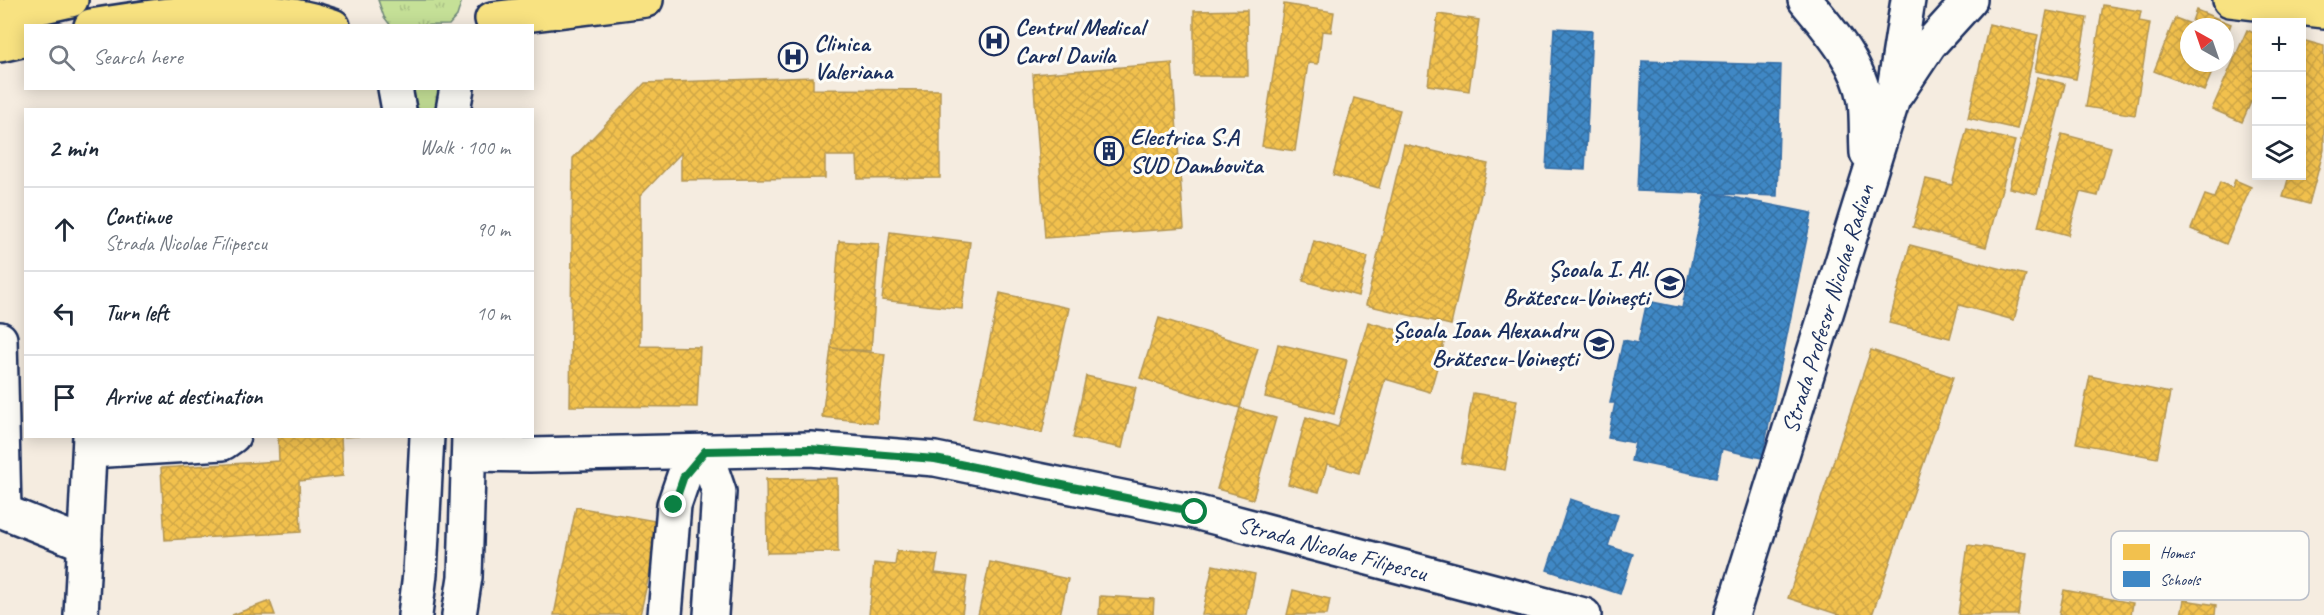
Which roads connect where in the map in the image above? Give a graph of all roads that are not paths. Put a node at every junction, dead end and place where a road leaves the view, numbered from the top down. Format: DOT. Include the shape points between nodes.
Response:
graph roads {
  1 [pos="65,0"];
  2 [pos="344,0"];
  3 [pos="646,0"];
  4 [pos="1805,0"];
  5 [pos="1908,0"];
  6 [pos="1970,0"];
  7 [pos="2230,0"];
  8 [pos="2324,11"];
  9 [pos="492,15"];
  10 [pos="0,16"];
  11 [pos="105,24"];
  12 [pos="329,24"];
  13 [pos="350,24"];
  14 [pos="24,39"];
  15 [pos="0,45"];
  16 [pos="395,90"];
  17 [pos="456,90"];
  18 [pos="1892,102"];
  19 [pos="399,108"];
  20 [pos="453,108"];
  21 [pos="1867,179"];
  22 [pos="0,339"];
  23 [pos="230,438"];
  24 [pos="427,438"];
  25 [pos="90,444"];
  26 [pos="470,445"];
  27 [pos="705,451"];
  28 [pos="2,510"];
  29 [pos="85,544"];
  30 [pos="81,615"];
  31 [pos="415,615"];
  32 [pos="459,615"];
  33 [pos="665,615"];
  34 [pos="711,615"];
  35 [pos="1584,615"];
  36 [pos="1732,615"];
  1 -- 10 [label="main road"];
  2 -- 13 [label="main road"];
  3 -- 9 [label="main road"];
  4 -- 21 [label="street" via="1845,53 1862,87"];
  5 -- 18 [label="street, Strada Profesor Nicolae Radian"];
  6 -- 18 [label="street" via="1929,45"];
  7 -- 8 [label="main road"];
  11 -- 12 [label="main road" via="234,6 271,7"];
  14 -- 15 [label="main road"];
  16 -- 19 [label="street"];
  17 -- 20 [label="street"];
  18 -- 21 [label="street, Strada Profesor Nicolae Radian"];
  21 -- 36 [label="street, Strada Profesor Nicolae Radian"];
  22 -- 28 [label="street"];
  23 -- 25 [label="street" via="223,443"];
  24 -- 31 [label="street"];
  25 -- 29 [label="street"];
  26 -- 27 [label="street, Strada Nicolae Filipescu" via="530,455"];
  26 -- 32 [label="street" via="465,577"];
  27 -- 33 [label="street" via="684,476 674,505"];
  27 -- 34 [label="street" via="719,492"];
  27 -- 35 [label="street, Strada Nicolae Filipescu" via="810,449 935,459 1195,512"];
  28 -- 29 [label="street"];
  29 -- 30 [label="street"];
}
